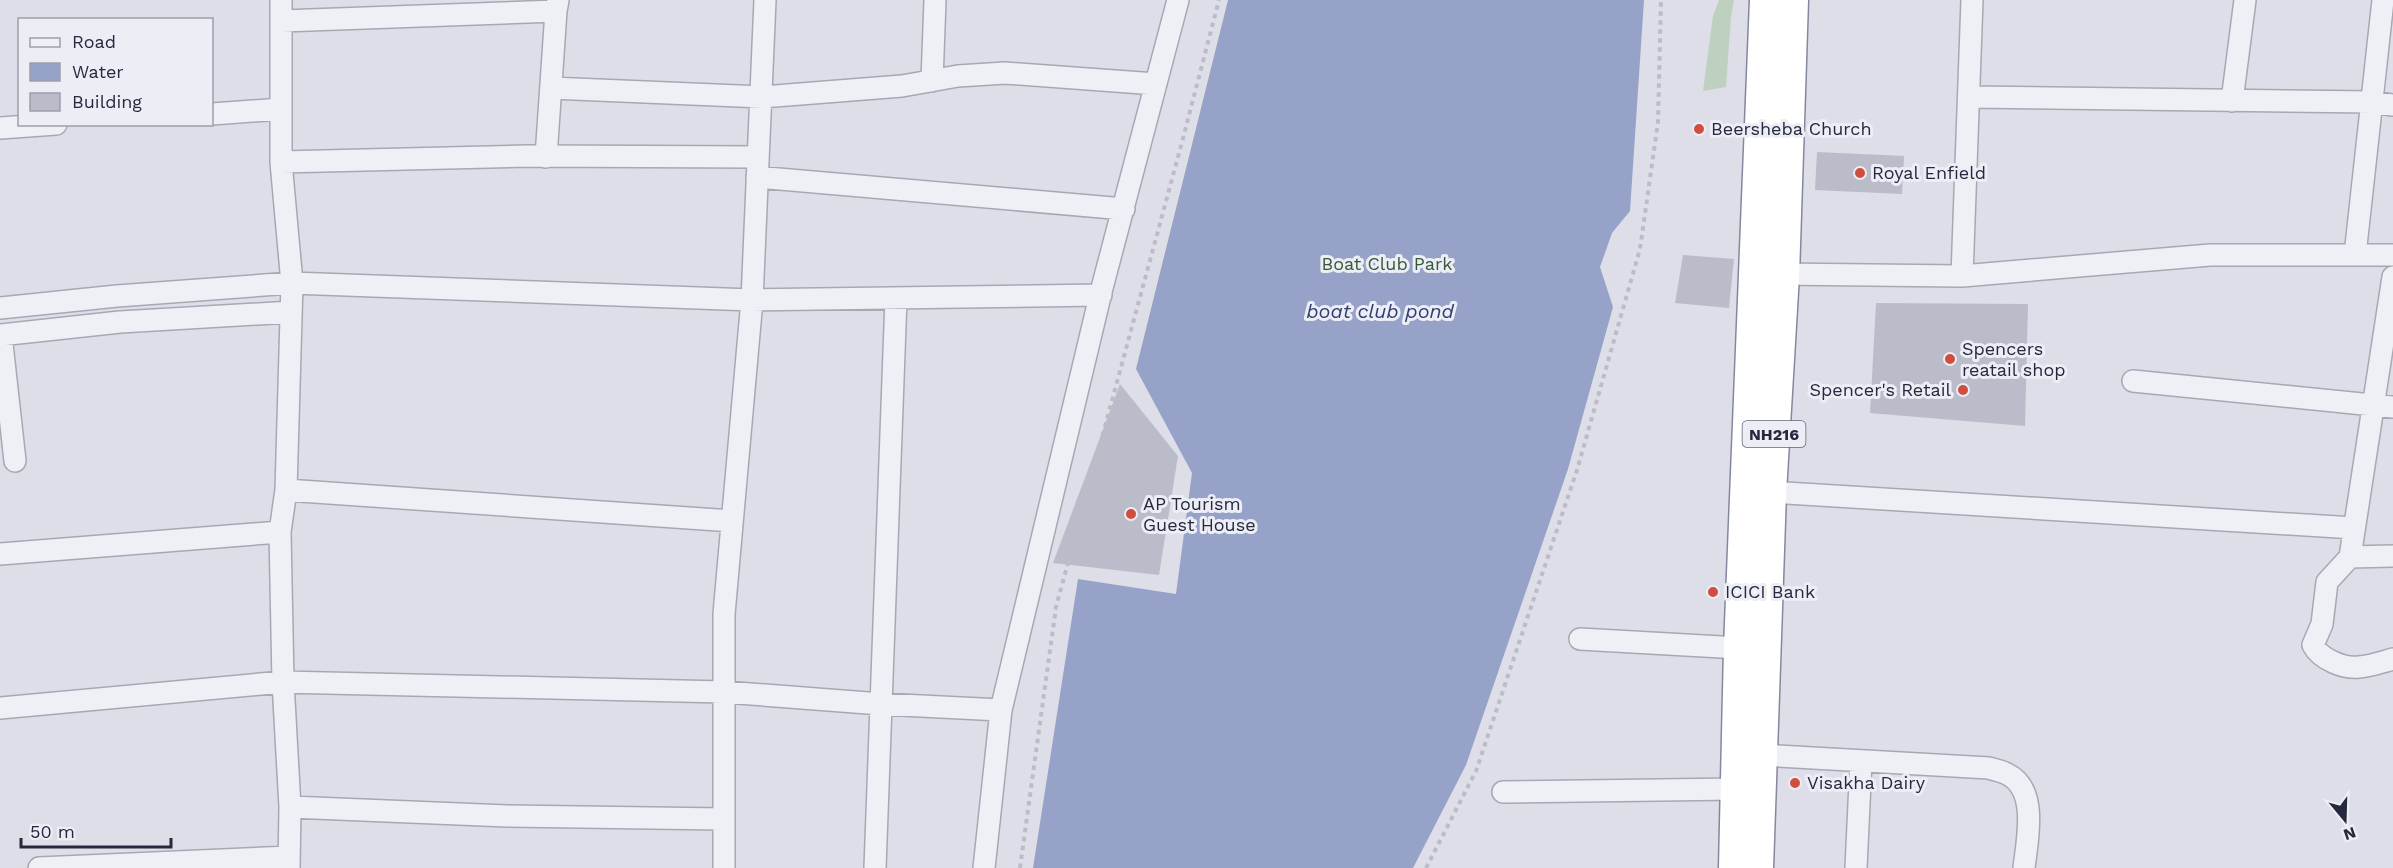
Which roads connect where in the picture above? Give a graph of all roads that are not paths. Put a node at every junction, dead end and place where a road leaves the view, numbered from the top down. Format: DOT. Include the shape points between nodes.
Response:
graph roads {
  1 [pos="281,0"];
  2 [pos="765,0"];
  3 [pos="934,0"];
  4 [pos="1178,0"];
  5 [pos="1764,0"];
  6 [pos="1793,0"];
  7 [pos="1972,0"];
  8 [pos="2245,0"];
  9 [pos="2383,0"];
  10 [pos="557,5"];
  11 [pos="282,21"];
  12 [pos="932,81"];
  13 [pos="1156,84"];
  14 [pos="551,88"];
  15 [pos="762,97"];
  16 [pos="1970,97"];
  17 [pos="2232,100"];
  18 [pos="2372,102"];
  19 [pos="2393,105"];
  20 [pos="281,109"];
  21 [pos="213,114"];
  22 [pos="28,126"];
  23 [pos="0,128"];
  24 [pos="546,157"];
  25 [pos="280,162"];
  26 [pos="757,167"];
  27 [pos="1124,209"];
  28 [pos="2355,255"];
  29 [pos="2393,255"];
  30 [pos="1754,273"];
  31 [pos="1784,275"];
  32 [pos="1962,276"];
  33 [pos="2393,277"];
  34 [pos="292,284"];
  35 [pos="1101,295"];
  36 [pos="896,298"];
  37 [pos="752,300"];
  38 [pos="0,308"];
  39 [pos="291,312"];
  40 [pos="1,335"];
  41 [pos="2133,381"];
  42 [pos="2383,406"];
  43 [pos="15,461"];
  44 [pos="286,490"];
  45 [pos="1771,492"];
  46 [pos="732,521"];
  47 [pos="2354,528"];
  48 [pos="280,532"];
  49 [pos="0,554"];
  50 [pos="2350,556"];
  51 [pos="2393,556"];
  52 [pos="1580,639"];
  53 [pos="1739,648"];
  54 [pos="2393,659"];
  55 [pos="283,682"];
  56 [pos="724,692"];
  57 [pos="881,704"];
  58 [pos="0,708"];
  59 [pos="1001,710"];
  60 [pos="1762,755"];
  61 [pos="1861,761"];
  62 [pos="1736,789"];
  63 [pos="1503,792"];
  64 [pos="290,807"];
  65 [pos="723,819"];
  66 [pos="289,863"];
  67 [pos="75,867"];
  68 [pos="39,868"];
  69 [pos="724,868"];
  70 [pos="874,868"];
  71 [pos="984,868"];
  72 [pos="1734,868"];
  73 [pos="1758,868"];
  74 [pos="1856,868"];
  75 [pos="2024,868"];
  1 -- 11 [label="street"];
  2 -- 15 [label="street"];
  3 -- 12 [label="street"];
  4 -- 13 [label="street"];
  5 -- 30 [label="highway, NH216"];
  6 -- 31 [label="highway, NH216"];
  7 -- 16 [label="street"];
  8 -- 17 [label="street"];
  9 -- 18 [label="street"];
  10 -- 11 [label="street"];
  10 -- 14 [label="street"];
  11 -- 20 [label="street"];
  12 -- 13 [label="street" via="1005,73"];
  12 -- 15 [label="street"];
  13 -- 27 [label="street"];
  14 -- 15 [label="street"];
  14 -- 24 [label="street"];
  15 -- 26 [label="street"];
  16 -- 17 [label="street"];
  16 -- 32 [label="street"];
  17 -- 18 [label="street"];
  18 -- 19 [label="street"];
  18 -- 28 [label="street"];
  20 -- 21 [label="street"];
  20 -- 25 [label="street"];
  22 -- 23 [label="street"];
  24 -- 25 [label="street"];
  24 -- 26 [label="street"];
  25 -- 34 [label="street"];
  26 -- 27 [label="street"];
  26 -- 37 [label="street"];
  27 -- 35 [label="street"];
  28 -- 29 [label="street"];
  28 -- 32 [label="street" via="2210,255"];
  30 -- 31 [label="street"];
  30 -- 53 [label="highway, NH216"];
  31 -- 32 [label="street"];
  31 -- 45 [label="highway, NH216"];
  33 -- 42 [label="street"];
  34 -- 37 [label="street"];
  34 -- 38 [label="street"];
  34 -- 39 [label="street"];
  35 -- 36 [label="street"];
  35 -- 59 [label="street"];
  36 -- 37 [label="street"];
  36 -- 57 [label="street"];
  37 -- 46 [label="street"];
  39 -- 40 [label="street" via="120,322"];
  39 -- 44 [label="street"];
  40 -- 43 [label="street"];
  41 -- 42 [label="street"];
  42 -- 47 [label="street"];
  44 -- 46 [label="street"];
  44 -- 48 [label="street"];
  45 -- 47 [label="street"];
  45 -- 60 [label="highway, NH216"];
  46 -- 56 [label="street" via="724,614"];
  47 -- 50 [label="street"];
  48 -- 49 [label="street"];
  48 -- 55 [label="street"];
  50 -- 51 [label="street"];
  50 -- 54 [label="street" via="2327,582 2322,624 2314,648 2329,661 2357,668"];
  52 -- 53 [label="street"];
  53 -- 62 [label="highway, NH216"];
  55 -- 56 [label="street"];
  55 -- 58 [label="street"];
  55 -- 64 [label="street"];
  56 -- 57 [label="street"];
  56 -- 65 [label="street"];
  57 -- 59 [label="street"];
  57 -- 70 [label="street"];
  59 -- 71 [label="street"];
  60 -- 61 [label="street"];
  60 -- 73 [label="highway, NH216"];
  61 -- 74 [label="street"];
  61 -- 75 [label="street" via="1989,768 2009,774 2022,789 2030,810"];
  62 -- 63 [label="street"];
  62 -- 72 [label="highway, NH216"];
  64 -- 65 [label="street"];
  64 -- 66 [label="street"];
  65 -- 69 [label="street"];
  66 -- 67 [label="street"];
  67 -- 68 [label="street"];
}
